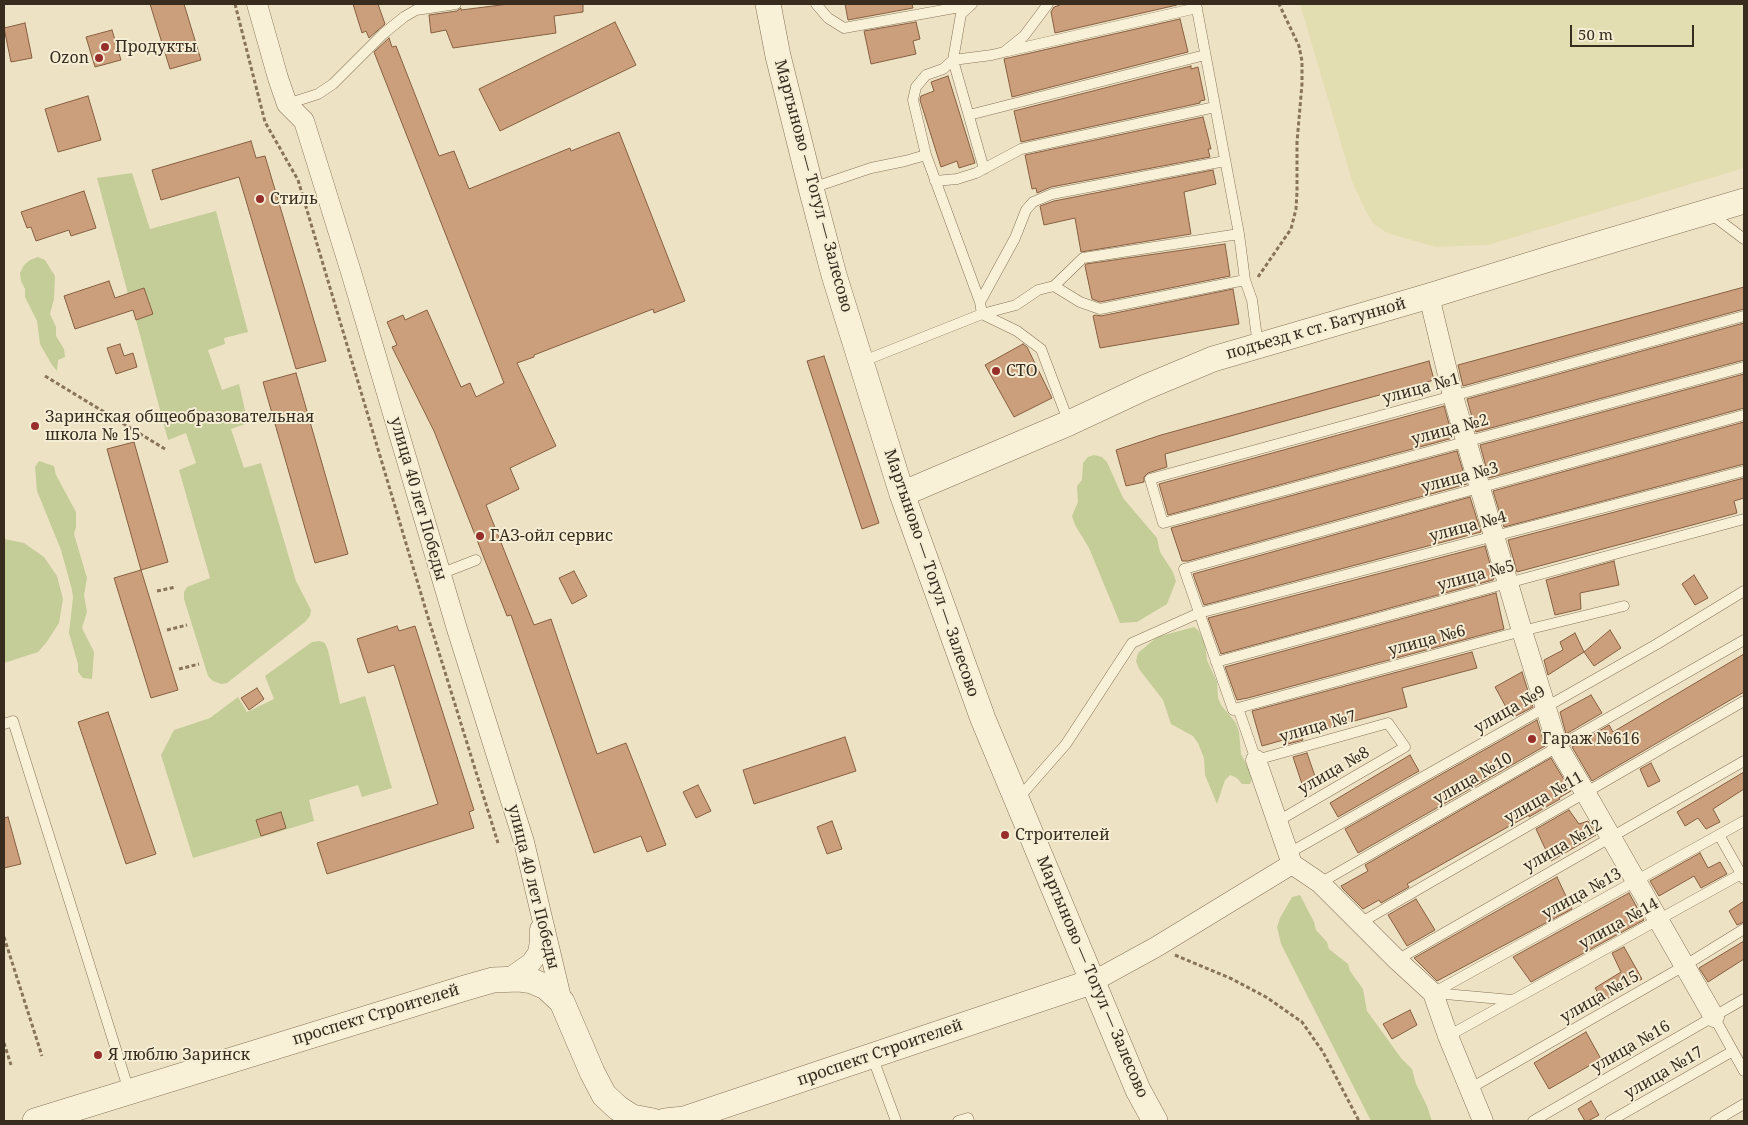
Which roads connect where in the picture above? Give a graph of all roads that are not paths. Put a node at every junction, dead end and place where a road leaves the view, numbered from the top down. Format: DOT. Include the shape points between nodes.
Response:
graph roads {
  1 [pos="257,4"];
  2 [pos="456,4"];
  3 [pos="816,4"];
  4 [pos="972,4"];
  5 [pos="1048,4"];
  6 [pos="1196,6"];
  7 [pos="771,7"];
  8 [pos="1004,52"];
  9 [pos="1205,55"];
  10 [pos="953,60"];
  11 [pos="287,104"];
  12 [pos="1215,107"];
  13 [pos="969,115"];
  14 [pos="926,155"];
  15 [pos="1225,161"];
  16 [pos="984,169"];
  17 [pos="935,181"];
  18 [pos="811,188"];
  19 [pos="1744,201"];
  20 [pos="1706,211"];
  21 [pos="1239,234"];
  22 [pos="1744,239"];
  23 [pos="1245,280"];
  24 [pos="1054,286"];
  25 [pos="1429,296"];
  26 [pos="980,302"];
  27 [pos="982,314"];
  28 [pos="1744,316"];
  29 [pos="1258,345"];
  30 [pos="860,362"];
  31 [pos="1744,367"];
  32 [pos="1453,396"];
  33 [pos="1744,415"];
  34 [pos="1069,423"];
  35 [pos="1467,441"];
  36 [pos="1744,471"];
  37 [pos="1480,488"];
  38 [pos="902,494"];
  39 [pos="1744,519"];
  40 [pos="1163,523"];
  41 [pos="1494,536"];
  42 [pos="476,560"];
  43 [pos="440,574"];
  44 [pos="1508,583"];
  45 [pos="1744,590"];
  46 [pos="1624,606"];
  47 [pos="1199,613"];
  48 [pos="1522,631"];
  49 [pos="1744,640"];
  50 [pos="1216,662"];
  51 [pos="1744,700"];
  52 [pos="1546,707"];
  53 [pos="1238,708"];
  54 [pos="4,724"];
  55 [pos="1558,747"];
  56 [pos="1405,748"];
  57 [pos="1256,760"];
  58 [pos="1744,761"];
  59 [pos="1586,792"];
  60 [pos="1017,800"];
  61 [pos="1278,821"];
  62 [pos="1744,821"];
  63 [pos="1719,835"];
  64 [pos="1610,836"];
  65 [pos="1291,859"];
  66 [pos="1743,877"];
  67 [pos="1636,882"];
  68 [pos="1320,883"];
  69 [pos="540,912"];
  70 [pos="1658,920"];
  71 [pos="1360,923"];
  72 [pos="1744,929"];
  73 [pos="1397,960"];
  74 [pos="1684,966"];
  75 [pos="508,979"];
  76 [pos="1094,981"];
  77 [pos="1433,993"];
  78 [pos="1744,999"];
  79 [pos="1512,1000"];
  80 [pos="562,1002"];
  81 [pos="1714,1017"];
  82 [pos="1448,1036"];
  83 [pos="1733,1051"];
  84 [pos="872,1056"];
  85 [pos="1744,1071"];
  86 [pos="1469,1089"];
  87 [pos="129,1092"];
  88 [pos="604,1095"];
  89 [pos="1744,1104"];
  90 [pos="35,1121"];
  91 [pos="617,1121"];
  92 [pos="653,1121"];
  93 [pos="676,1121"];
  94 [pos="896,1121"];
  95 [pos="958,1121"];
  96 [pos="970,1121"];
  97 [pos="1155,1121"];
  98 [pos="1483,1121"];
  99 [pos="1533,1121"];
  100 [pos="1610,1121"];
  101 [pos="1715,1121"];
  1 -- 11 [label="street, улица 40 лет Победы"];
  2 -- 11 [label="lane" via="416,10 404,17 333,84 318,94"];
  3 -- 4 [label="lane" via="828,18 844,28"];
  4 -- 10 [label="lane" via="961,14"];
  5 -- 8 [label="lane" via="1024,36"];
  6 -- 8 [label="lane"];
  6 -- 9 [label="lane"];
  7 -- 18 [label="street, Мартыново — Тогул — Залесово" via="778,56"];
  8 -- 10 [label="lane"];
  9 -- 12 [label="lane"];
  9 -- 13 [label="lane"];
  10 -- 13 [label="lane"];
  10 -- 14 [label="lane" via="943,69 926,75 916,87 913,100"];
  11 -- 43 [label="street, улица 40 лет Победы" via="304,121 322,174"];
  12 -- 15 [label="lane"];
  12 -- 16 [label="lane" via="1021,149"];
  13 -- 16 [label="lane"];
  14 -- 17 [label="lane"];
  14 -- 18 [label="lane" via="871,168"];
  15 -- 21 [label="lane"];
  15 -- 26 [label="lane" via="1052,194 1033,202"];
  16 -- 17 [label="lane" via="957,179"];
  17 -- 26 [label="lane"];
  18 -- 30 [label="street, Мартыново — Тогул — Залесово"];
  19 -- 20 [label="street, подъезд к ст. Батунной"];
  20 -- 22 [label="lane"];
  20 -- 25 [label="street, подъезд к ст. Батунной"];
  21 -- 23 [label="lane"];
  21 -- 24 [label="lane" via="1083,258"];
  23 -- 24 [label="lane" via="1100,309 1080,302"];
  23 -- 29 [label="lane" via="1252,300"];
  24 -- 27 [label="lane" via="1038,290 1016,305"];
  25 -- 29 [label="street, подъезд к ст. Батунной"];
  25 -- 32 [label="street"];
  26 -- 27 [label="lane"];
  27 -- 30 [label="lane"];
  27 -- 34 [label="lane" via="1017,331 1041,349"];
  28 -- 32 [label="lane, улица №1"];
  29 -- 34 [label="street, подъезд к ст. Батунной" via="1154,383"];
  30 -- 38 [label="street, Мартыново — Тогул — Залесово"];
  31 -- 35 [label="lane, улица №2"];
  32 -- 35 [label="street"];
  32 -- 40 [label="lane, улица №1" via="1150,479"];
  33 -- 37 [label="lane, улица №3"];
  34 -- 38 [label="street, подъезд к ст. Батунной"];
  35 -- 37 [label="street"];
  35 -- 40 [label="lane, улица №2"];
  36 -- 41 [label="lane, улица №4"];
  37 -- 41 [label="street"];
  37 -- 47 [label="lane, улица №3" via="1184,569"];
  38 -- 60 [label="street, Мартыново — Тогул — Залесово" via="982,719"];
  39 -- 44 [label="lane, улица №5"];
  41 -- 44 [label="street"];
  41 -- 47 [label="lane, улица №4"];
  42 -- 43 [label="lane"];
  43 -- 69 [label="street, улица 40 лет Победы" via="524,842"];
  44 -- 48 [label="street"];
  44 -- 50 [label="lane, улица №5"];
  45 -- 52 [label="lane, улица №9"];
  46 -- 48 [label="lane, улица №6"];
  47 -- 50 [label="lane"];
  47 -- 60 [label="lane, улица №4" via="1132,643 1066,744"];
  48 -- 52 [label="street"];
  48 -- 53 [label="lane, улица №6"];
  49 -- 55 [label="lane, улица №10"];
  50 -- 53 [label="lane" via="1233,710"];
  51 -- 59 [label="lane, улица №11"];
  52 -- 55 [label="street"];
  52 -- 65 [label="lane, улица №9"];
  53 -- 57 [label="lane"];
  54 -- 87 [label="lane" via="13,721"];
  55 -- 59 [label="street"];
  55 -- 68 [label="lane, улица №10"];
  56 -- 57 [label="lane, улица №7" via="1388,723"];
  56 -- 61 [label="lane, улица №8"];
  57 -- 61 [label="street"];
  58 -- 64 [label="lane, улица №12"];
  59 -- 64 [label="street"];
  59 -- 71 [label="lane, улица №11"];
  60 -- 76 [label="street, Мартыново — Тогул — Залесово"];
  61 -- 65 [label="street"];
  62 -- 63 [label="lane, улица №13"];
  63 -- 66 [label="lane"];
  63 -- 67 [label="lane, улица №13"];
  64 -- 67 [label="street"];
  64 -- 73 [label="lane, улица №12"];
  65 -- 68 [label="street"];
  65 -- 76 [label="street" via="1156,947"];
  66 -- 70 [label="lane, улица №14"];
  67 -- 70 [label="street"];
  67 -- 77 [label="lane, улица №13"];
  68 -- 71 [label="street"];
  69 -- 75 [label="street" via="538,953 531,963"];
  69 -- 80 [label="street, улица 40 лет Победы"];
  70 -- 74 [label="street"];
  70 -- 79 [label="lane, улица №14"];
  71 -- 73 [label="street"];
  72 -- 74 [label="lane, улица №15"];
  73 -- 77 [label="street"];
  74 -- 81 [label="street"];
  74 -- 86 [label="lane, улица №15"];
  75 -- 80 [label="street, проспект Строителей" via="532,981 546,987"];
  75 -- 87 [label="street, проспект Строителей" via="465,988"];
  76 -- 84 [label="street, проспект Строителей"];
  76 -- 97 [label="street, Мартыново — Тогул — Залесово" via="1138,1090"];
  77 -- 79 [label="lane"];
  77 -- 82 [label="street"];
  78 -- 81 [label="lane, улица №16"];
  79 -- 82 [label="lane, улица №14"];
  80 -- 88 [label="street, проспект Строителей"];
  81 -- 83 [label="lane"];
  81 -- 99 [label="lane, улица №16"];
  82 -- 86 [label="street"];
  83 -- 85 [label="lane"];
  83 -- 100 [label="lane, улица №17"];
  84 -- 93 [label="street, проспект Строителей"];
  84 -- 94 [label="lane"];
  86 -- 98 [label="street"];
  87 -- 90 [label="street, проспект Строителей"];
  88 -- 91 [label="street"];
  88 -- 92 [label="street, проспект Строителей" via="632,1117"];
  89 -- 101 [label="lane"];
  95 -- 96 [label="lane" via="968,1118"];
}
